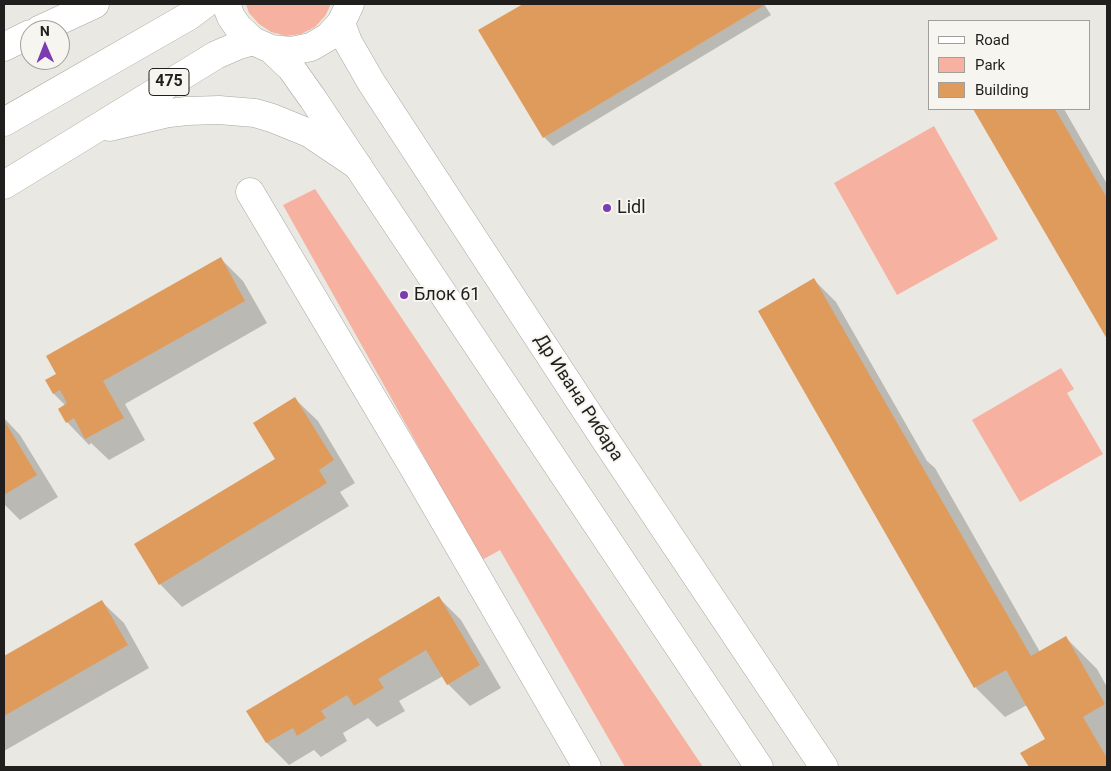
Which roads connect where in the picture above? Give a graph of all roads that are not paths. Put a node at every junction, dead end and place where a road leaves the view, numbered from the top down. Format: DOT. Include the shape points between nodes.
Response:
graph roads {
  1 [pos="95,4"];
  2 [pos="205,4"];
  3 [pos="226,4"];
  4 [pos="346,13"];
  5 [pos="61,20"];
  6 [pos="20,39"];
  7 [pos="262,45"];
  8 [pos="4,47"];
  9 [pos="4,122"];
  10 [pos="89,132"];
  11 [pos="358,166"];
  12 [pos="4,185"];
  13 [pos="250,192"];
  14 [pos="587,767"];
  15 [pos="758,767"];
  16 [pos="824,767"];
  1 -- 5 [label="main road"];
  2 -- 9 [label="main road, 475"];
  3 -- 7 [label="main road" via="238,27"];
  4 -- 7 [label="main road" via="328,37 310,47 291,51"];
  4 -- 16 [label="main road, Др Ивана Рибара" via="348,42 371,82"];
  6 -- 8 [label="main road"];
  7 -- 10 [label="main road, 475" via="239,45 216,55"];
  7 -- 11 [label="main road" via="291,68"];
  10 -- 11 [label="main road" via="169,113 219,110 255,113 309,133"];
  10 -- 12 [label="main road, 475"];
  11 -- 15 [label="main road"];
  13 -- 14 [label="main road"];
}
